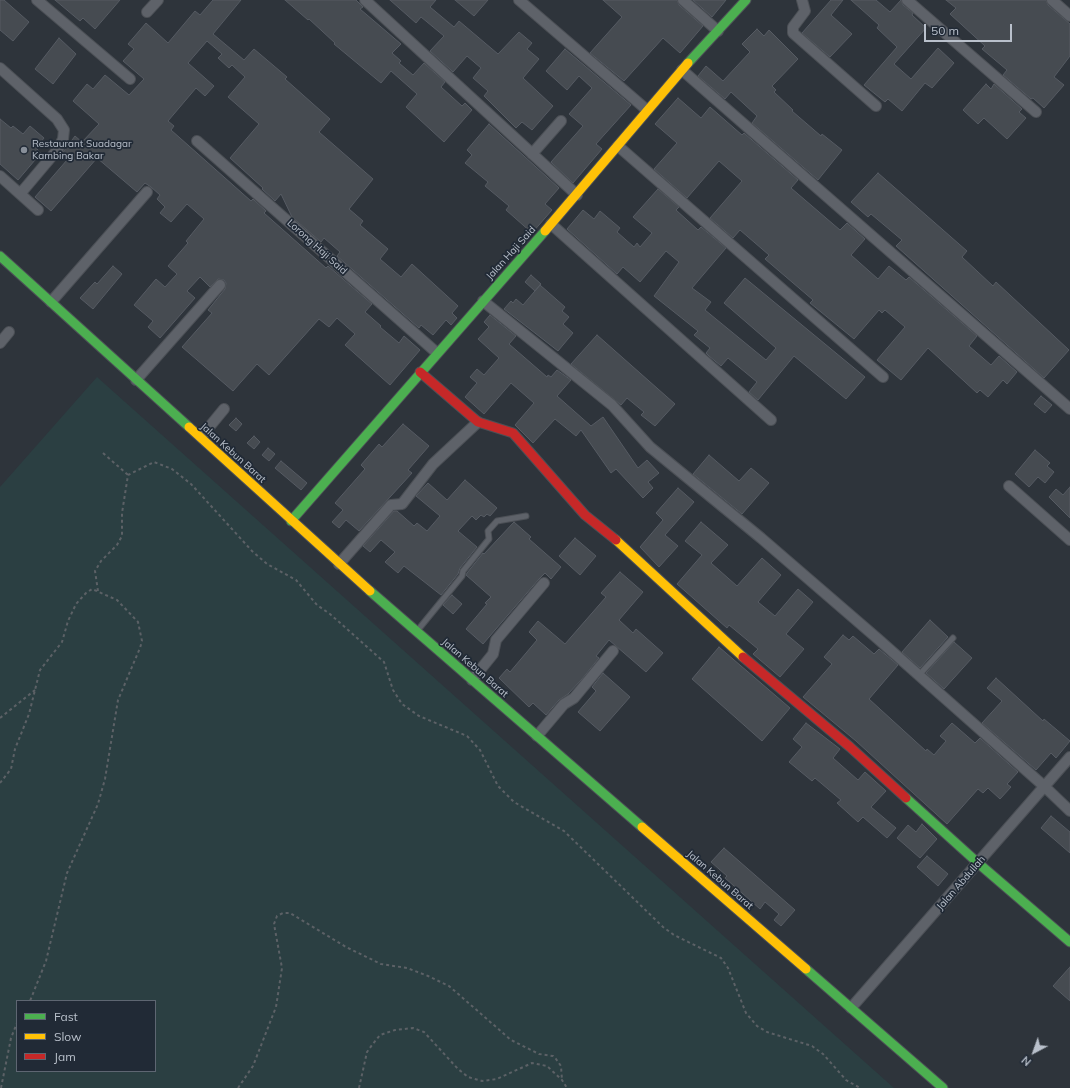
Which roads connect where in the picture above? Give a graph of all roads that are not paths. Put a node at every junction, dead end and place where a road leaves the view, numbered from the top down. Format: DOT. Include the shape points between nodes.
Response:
graph roads {
  1 [pos="37,0"];
  2 [pos="158,0"];
  3 [pos="365,0"];
  4 [pos="519,0"];
  5 [pos="683,0"];
  6 [pos="746,0"];
  7 [pos="802,0"];
  8 [pos="907,0"];
  9 [pos="1052,0"];
  10 [pos="147,12"];
  11 [pos="1070,16"];
  12 [pos="718,31"];
  13 [pos="0,68"];
  14 [pos="682,70"];
  15 [pos="130,79"];
  16 [pos="876,106"];
  17 [pos="647,110"];
  18 [pos="1036,112"];
  19 [pos="561,121"];
  20 [pos="197,140"];
  21 [pos="618,146"];
  22 [pos="532,154"];
  23 [pos="0,176"];
  24 [pos="147,192"];
  25 [pos="20,194"];
  26 [pos="577,195"];
  27 [pos="38,210"];
  28 [pos="551,224"];
  29 [pos="0,256"];
  30 [pos="220,285"];
  31 [pos="483,301"];
  32 [pos="51,302"];
  33 [pos="9,332"];
  34 [pos="0,343"];
  35 [pos="437,353"];
  36 [pos="420,372"];
  37 [pos="883,377"];
  38 [pos="136,380"];
  39 [pos="224,409"];
  40 [pos="1070,409"];
  41 [pos="771,420"];
  42 [pos="478,422"];
  43 [pos="200,437"];
  44 [pos="1009,486"];
  45 [pos="526,516"];
  46 [pos="291,521"];
  47 [pos="1070,540"];
  48 [pos="339,564"];
  49 [pos="544,583"];
  50 [pos="416,632"];
  51 [pos="953,638"];
  52 [pos="613,651"];
  53 [pos="919,675"];
  54 [pos="472,680"];
  55 [pos="537,736"];
  56 [pos="1070,757"];
  57 [pos="1045,787"];
  58 [pos="1070,812"];
  59 [pos="978,863"];
  60 [pos="1070,942"];
  61 [pos="851,1008"];
  62 [pos="943,1088"];
  1 -- 15 [label="street"];
  2 -- 10 [label="street"];
  3 -- 22 [label="street"];
  4 -- 17 [label="street"];
  5 -- 12 [label="street"];
  6 -- 12 [label="street, Jalan Haji Said"];
  7 -- 16 [label="street" via="805,11 792,27 793,33"];
  8 -- 18 [label="street"];
  9 -- 11 [label="street"];
  12 -- 14 [label="street, Jalan Haji Said"];
  13 -- 25 [label="street" via="57,119 64,130 58,149"];
  14 -- 17 [label="street, Jalan Haji Said"];
  14 -- 40 [label="street"];
  17 -- 21 [label="street, Jalan Haji Said"];
  19 -- 22 [label="street"];
  20 -- 35 [label="street, Lorong Haji Said"];
  21 -- 26 [label="street, Jalan Haji Said"];
  21 -- 37 [label="street"];
  22 -- 26 [label="street"];
  23 -- 25 [label="street"];
  24 -- 32 [label="street"];
  25 -- 27 [label="street"];
  26 -- 28 [label="street, Jalan Haji Said"];
  28 -- 31 [label="street, Jalan Haji Said"];
  28 -- 41 [label="street"];
  29 -- 32 [label="street, Jalan Kebun Barat"];
  30 -- 38 [label="street"];
  31 -- 35 [label="street, Jalan Haji Said"];
  31 -- 53 [label="street" via="612,405 650,447 761,538"];
  32 -- 38 [label="street, Jalan Kebun Barat"];
  33 -- 34 [label="street"];
  35 -- 36 [label="street, Jalan Haji Said"];
  36 -- 42 [label="street"];
  36 -- 46 [label="street, Jalan Haji Said"];
  38 -- 43 [label="street, Jalan Kebun Barat"];
  39 -- 43 [label="street"];
  42 -- 48 [label="street" via="433,464 402,504 391,505"];
  42 -- 59 [label="street" via="512,433 585,515 631,553 741,655 850,747"];
  43 -- 46 [label="street, Jalan Kebun Barat"];
  44 -- 47 [label="street"];
  45 -- 50 [label="lane" via="497,521 488,531 489,539 463,571 462,576"];
  46 -- 48 [label="street, Jalan Kebun Barat"];
  48 -- 50 [label="street, Jalan Kebun Barat"];
  49 -- 54 [label="street" via="496,640 493,654"];
  50 -- 54 [label="street, Jalan Kebun Barat"];
  51 -- 53 [label="lane"];
  52 -- 55 [label="street" via="574,698 564,704"];
  53 -- 57 [label="street"];
  54 -- 55 [label="street, Jalan Kebun Barat"];
  55 -- 61 [label="street, Jalan Kebun Barat"];
  56 -- 57 [label="street, Jalan Abdullah"];
  57 -- 58 [label="street"];
  57 -- 59 [label="street, Jalan Abdullah"];
  59 -- 60 [label="street"];
  59 -- 61 [label="street, Jalan Abdullah"];
  61 -- 62 [label="street, Jalan Kebun Barat"];
}
